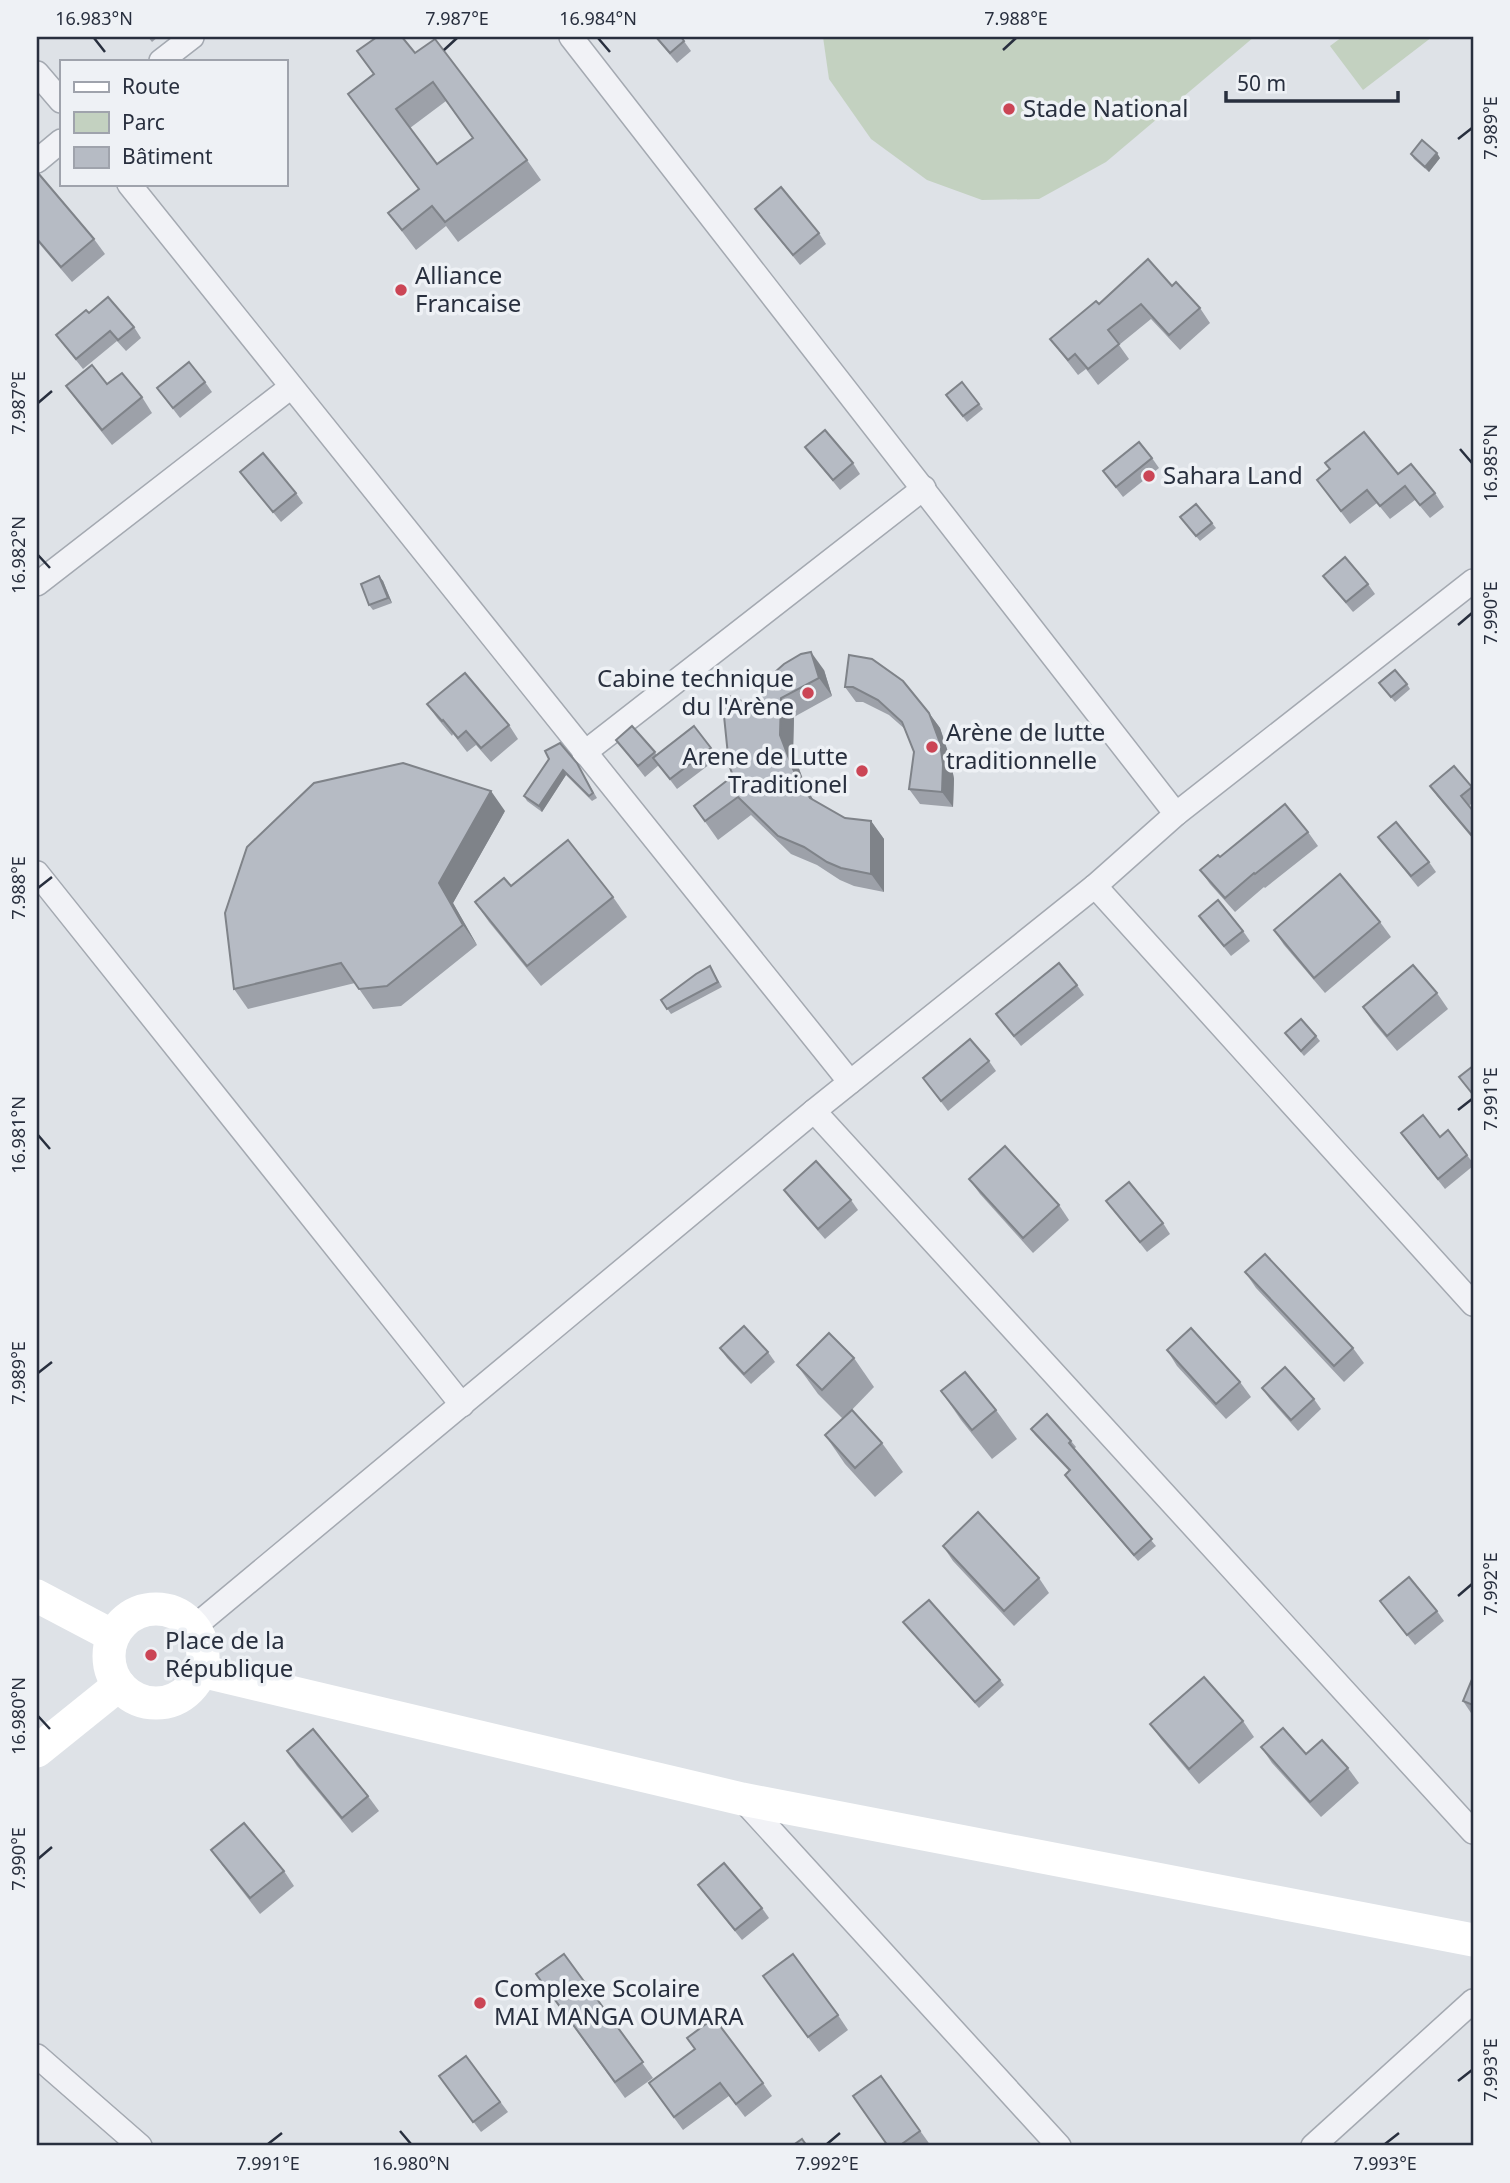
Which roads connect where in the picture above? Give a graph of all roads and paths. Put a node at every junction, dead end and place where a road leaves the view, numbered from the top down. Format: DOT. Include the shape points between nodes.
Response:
graph roads {
  1 [pos="192,37"];
  2 [pos="571,37"];
  3 [pos="162,60"];
  4 [pos="37,73"];
  5 [pos="60,100"];
  6 [pos="60,142"];
  7 [pos="37,161"];
  8 [pos="131,186"];
  9 [pos="291,387"];
  10 [pos="924,488"];
  11 [pos="1473,581"];
  12 [pos="37,584"];
  13 [pos="583,753"];
  14 [pos="1176,814"];
  15 [pos="37,873"];
  16 [pos="1095,886"];
  17 [pos="850,1082"];
  18 [pos="814,1111"];
  19 [pos="1473,1304"];
  20 [pos="462,1405"];
  21 [pos="37,1597"];
  22 [pos="194,1627"];
  23 [pos="113,1636"];
  24 [pos="201,1671"];
  25 [pos="119,1685"];
  26 [pos="37,1751"];
  27 [pos="742,1799"];
  28 [pos="1473,1832"];
  29 [pos="1473,1940"];
  30 [pos="1473,2001"];
  31 [pos="37,2056"];
  32 [pos="140,2146"];
  33 [pos="1059,2146"];
  34 [pos="1312,2146"];
  1 -- 3 [label="street"];
  2 -- 10 [label="street"];
  4 -- 5 [label="street"];
  6 -- 7 [label="street"];
  8 -- 9 [label="street"];
  9 -- 12 [label="street"];
  9 -- 13 [label="street"];
  10 -- 13 [label="street"];
  10 -- 14 [label="street"];
  11 -- 14 [label="street"];
  13 -- 17 [label="street"];
  14 -- 16 [label="street"];
  15 -- 20 [label="street"];
  16 -- 17 [label="street"];
  16 -- 19 [label="street"];
  17 -- 18 [label="street"];
  18 -- 20 [label="street"];
  18 -- 28 [label="street"];
  20 -- 22 [label="street"];
  21 -- 23 [label="main road"];
  22 -- 23 [label="main road" via="178,1614 160,1609 141,1611 124,1621"];
  22 -- 24 [label="main road" via="201,1641"];
  23 -- 25 [label="main road" via="111,1670"];
  24 -- 25 [label="main road" via="191,1688 174,1699 154,1703 135,1698"];
  24 -- 27 [label="main road"];
  25 -- 26 [label="main road"];
  27 -- 29 [label="main road"];
  27 -- 33 [label="street"];
  30 -- 34 [label="street"];
  31 -- 32 [label="street"];
}
